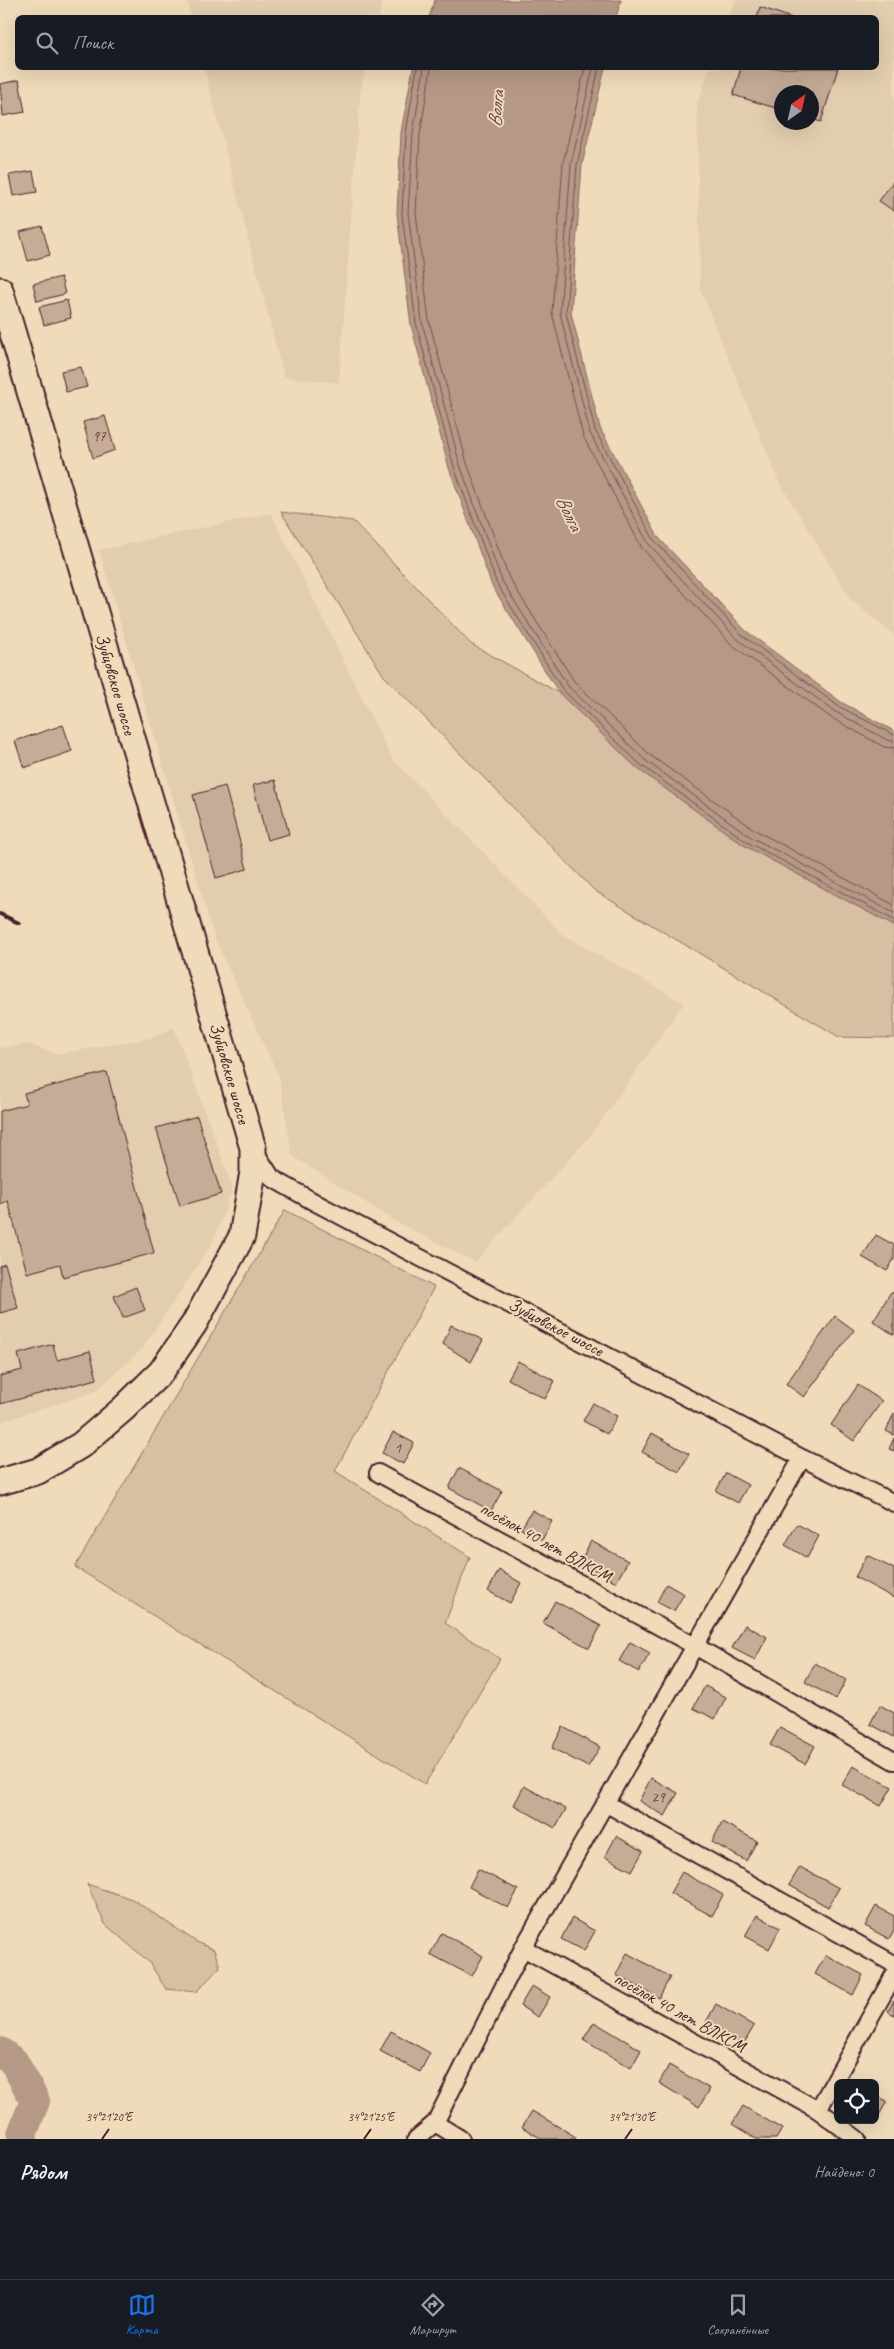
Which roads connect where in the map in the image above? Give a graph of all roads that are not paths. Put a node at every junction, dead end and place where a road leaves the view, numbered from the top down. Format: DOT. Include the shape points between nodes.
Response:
graph roads {
  1 [pos="0,290"];
  2 [pos="253,1148"];
  3 [pos="802,1458"];
  4 [pos="378,1472"];
  5 [pos="0,1482"];
  6 [pos="894,1503"];
  7 [pos="695,1646"];
  8 [pos="894,1761"];
  9 [pos="605,1803"];
  10 [pos="523,1948"];
  11 [pos="894,1964"];
  12 [pos="894,1975"];
  13 [pos="818,2110"];
  14 [pos="435,2124"];
  15 [pos="416,2139"];
  16 [pos="461,2139"];
  17 [pos="857,2139"];
  1 -- 2 [label="main road, Зубцовское шоссе"];
  2 -- 3 [label="street, Зубцовское шоссе" via="272,1178 316,1204"];
  2 -- 5 [label="main road" via="253,1172 242,1236 194,1324 161,1372 81,1445 38,1471"];
  3 -- 6 [label="street, Зубцовское шоссе"];
  3 -- 7 [label="street"];
  4 -- 7 [label="street, посёлок 40 лет ВЛКСМ"];
  7 -- 8 [label="street, посёлок 40 лет ВЛКСМ"];
  7 -- 9 [label="street"];
  9 -- 10 [label="street"];
  9 -- 11 [label="street"];
  10 -- 13 [label="street, посёлок 40 лет ВЛКСМ"];
  10 -- 14 [label="street"];
  12 -- 13 [label="street"];
  13 -- 17 [label="street, посёлок 40 лет ВЛКСМ"];
  14 -- 15 [label="street"];
  14 -- 16 [label="street"];
}
